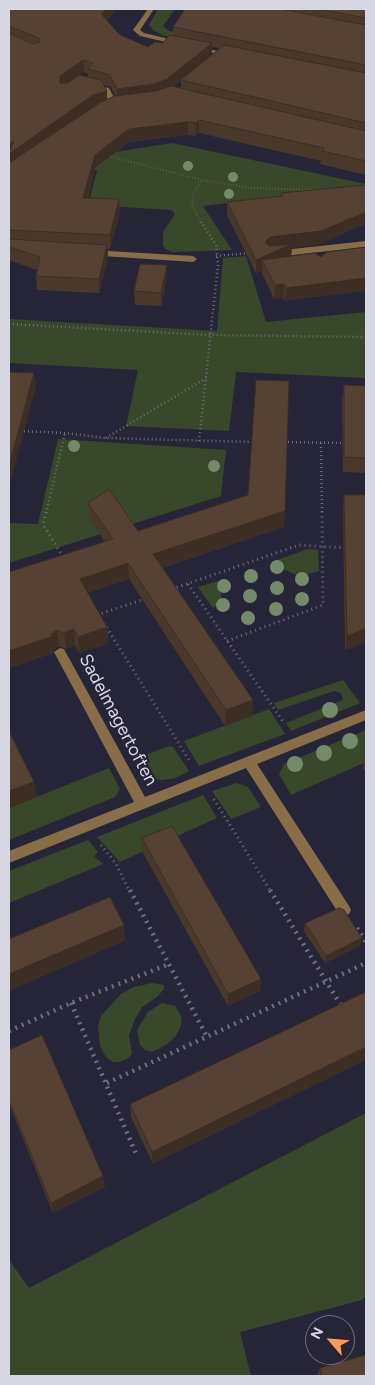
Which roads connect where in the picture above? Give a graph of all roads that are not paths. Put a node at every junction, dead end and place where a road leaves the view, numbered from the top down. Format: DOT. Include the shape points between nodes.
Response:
graph roads {
  1 [pos="151,9"];
  2 [pos="222,53"];
  3 [pos="241,57"];
  4 [pos="214,59"];
  5 [pos="78,83"];
  6 [pos="122,104"];
  7 [pos="114,105"];
  8 [pos="106,108"];
  9 [pos="151,244"];
  10 [pos="366,244"];
  11 [pos="79,252"];
  12 [pos="270,255"];
  13 [pos="148,256"];
  14 [pos="193,259"];
  15 [pos="60,652"];
  16 [pos="366,715"];
  17 [pos="249,762"];
  18 [pos="142,804"];
  19 [pos="9,858"];
  20 [pos="344,910"];
  1 -- 2 [label="street" via="136,30 142,36"];
  2 -- 3 [label="street"];
  2 -- 4 [label="street"];
  5 -- 7 [label="street" via="106,90"];
  6 -- 7 [label="street"];
  7 -- 8 [label="street"];
  9 -- 13 [label="street"];
  10 -- 12 [label="street" via="313,254"];
  11 -- 13 [label="street"];
  13 -- 14 [label="street"];
  15 -- 18 [label="street, Sadelmagertoften"];
  16 -- 17 [label="street, Sadelmagertoften"];
  17 -- 18 [label="street, Sadelmagertoften"];
  17 -- 20 [label="street"];
  18 -- 19 [label="street, Sadelmagertoften"];
}
